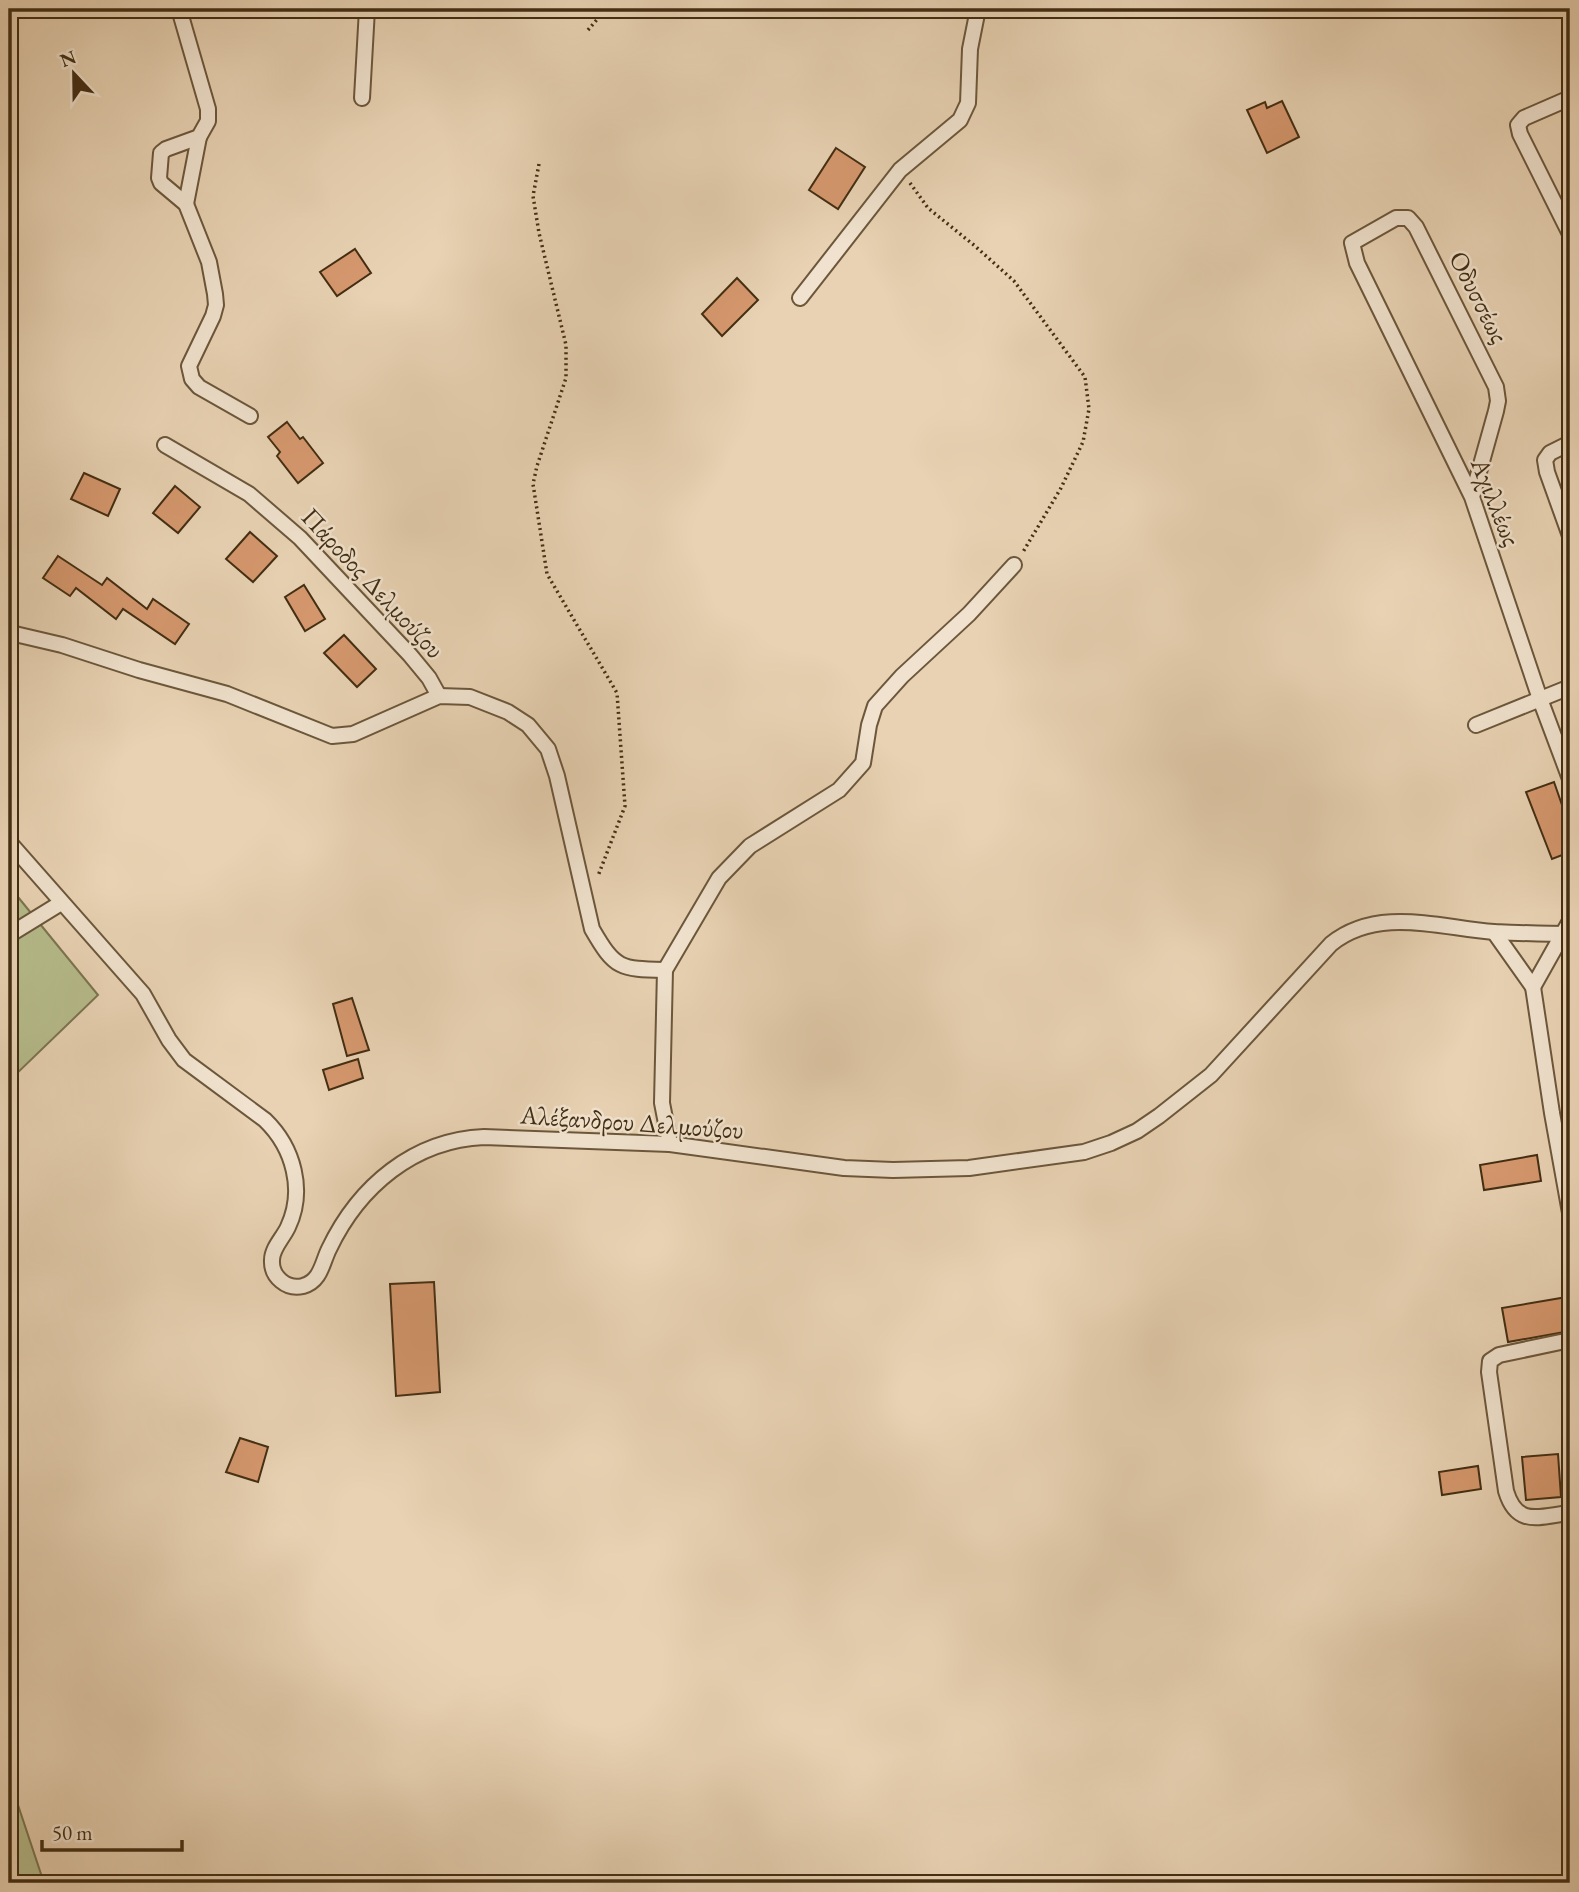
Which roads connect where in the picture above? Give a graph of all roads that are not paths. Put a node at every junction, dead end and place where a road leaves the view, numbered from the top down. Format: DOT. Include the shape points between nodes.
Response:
graph roads {
  1 [pos="179,9"];
  2 [pos="367,9"];
  3 [pos="978,9"];
  4 [pos="1570,97"];
  5 [pos="362,98"];
  6 [pos="199,137"];
  7 [pos="186,204"];
  8 [pos="1570,234"];
  9 [pos="1354,252"];
  10 [pos="800,298"];
  11 [pos="250,416"];
  12 [pos="1570,443"];
  13 [pos="165,445"];
  14 [pos="1472,497"];
  15 [pos="1570,536"];
  16 [pos="1014,565"];
  17 [pos="9,634"];
  18 [pos="1570,687"];
  19 [pos="439,696"];
  20 [pos="1540,699"];
  21 [pos="1476,725"];
  22 [pos="1570,779"];
  23 [pos="9,842"];
  24 [pos="61,903"];
  25 [pos="1568,930"];
  26 [pos="1494,932"];
  27 [pos="9,934"];
  28 [pos="665,970"];
  29 [pos="1533,987"];
  30 [pos="670,1144"];
  31 [pos="1570,1213"];
  32 [pos="1570,1340"];
  33 [pos="1570,1513"];
  1 -- 6 [label="street" via="208,108 208,121"];
  2 -- 5 [label="street"];
  3 -- 10 [label="street" via="970,48 968,103 960,120 900,170"];
  4 -- 8 [label="street" via="1518,125"];
  6 -- 7 [label="street"];
  6 -- 7 [label="street" via="161,153 161,183"];
  7 -- 11 [label="street" via="209,262 216,305 189,366 191,379"];
  9 -- 14 [label="street, Αχιλλέως"];
  9 -- 14 [label="street, Οδυσσέως" via="1352,243 1396,218 1408,218 1496,387 1499,401"];
  12 -- 15 [label="street" via="1545,460"];
  13 -- 19 [label="street, Πάροδος Δελμούζου" via="249,494 300,538 410,654"];
  14 -- 20 [label="street, Αχιλλέως"];
  16 -- 28 [label="street" via="875,706 863,763 839,790 750,846 719,878"];
  17 -- 19 [label="street, Πάροδος Δελμούζου" via="227,694 332,736 353,734"];
  18 -- 20 [label="street"];
  19 -- 28 [label="street" via="470,697 509,712 528,725 548,749 592,929 617,964"];
  20 -- 21 [label="street"];
  20 -- 22 [label="street, Αχιλλέως"];
  23 -- 24 [label="street, Αλέξανδρου Δελμούζου"];
  24 -- 27 [label="street"];
  24 -- 30 [label="street, Αλέξανδρου Δελμούζου" via="144,994 184,1060 265,1121 282,1141 294,1170 296,1198 271,1262 277,1277 291,1286 314,1281 332,1242 359,1203 390,1171 427,1148 484,1136"];
  25 -- 26 [label="street, Αλέξανδρου Δελμούζου"];
  25 -- 29 [label="street"];
  26 -- 29 [label="street"];
  26 -- 30 [label="street, Αλέξανδρου Δελμούζου" via="1399,922 1347,934 1331,944 1211,1074 1137,1131 1084,1152 969,1168 893,1170 844,1168"];
  28 -- 30 [label="street" via="662,1102"];
  29 -- 31 [label="street"];
  32 -- 33 [label="street" via="1499,1355 1490,1361 1489,1372 1510,1504 1524,1516"];
}
